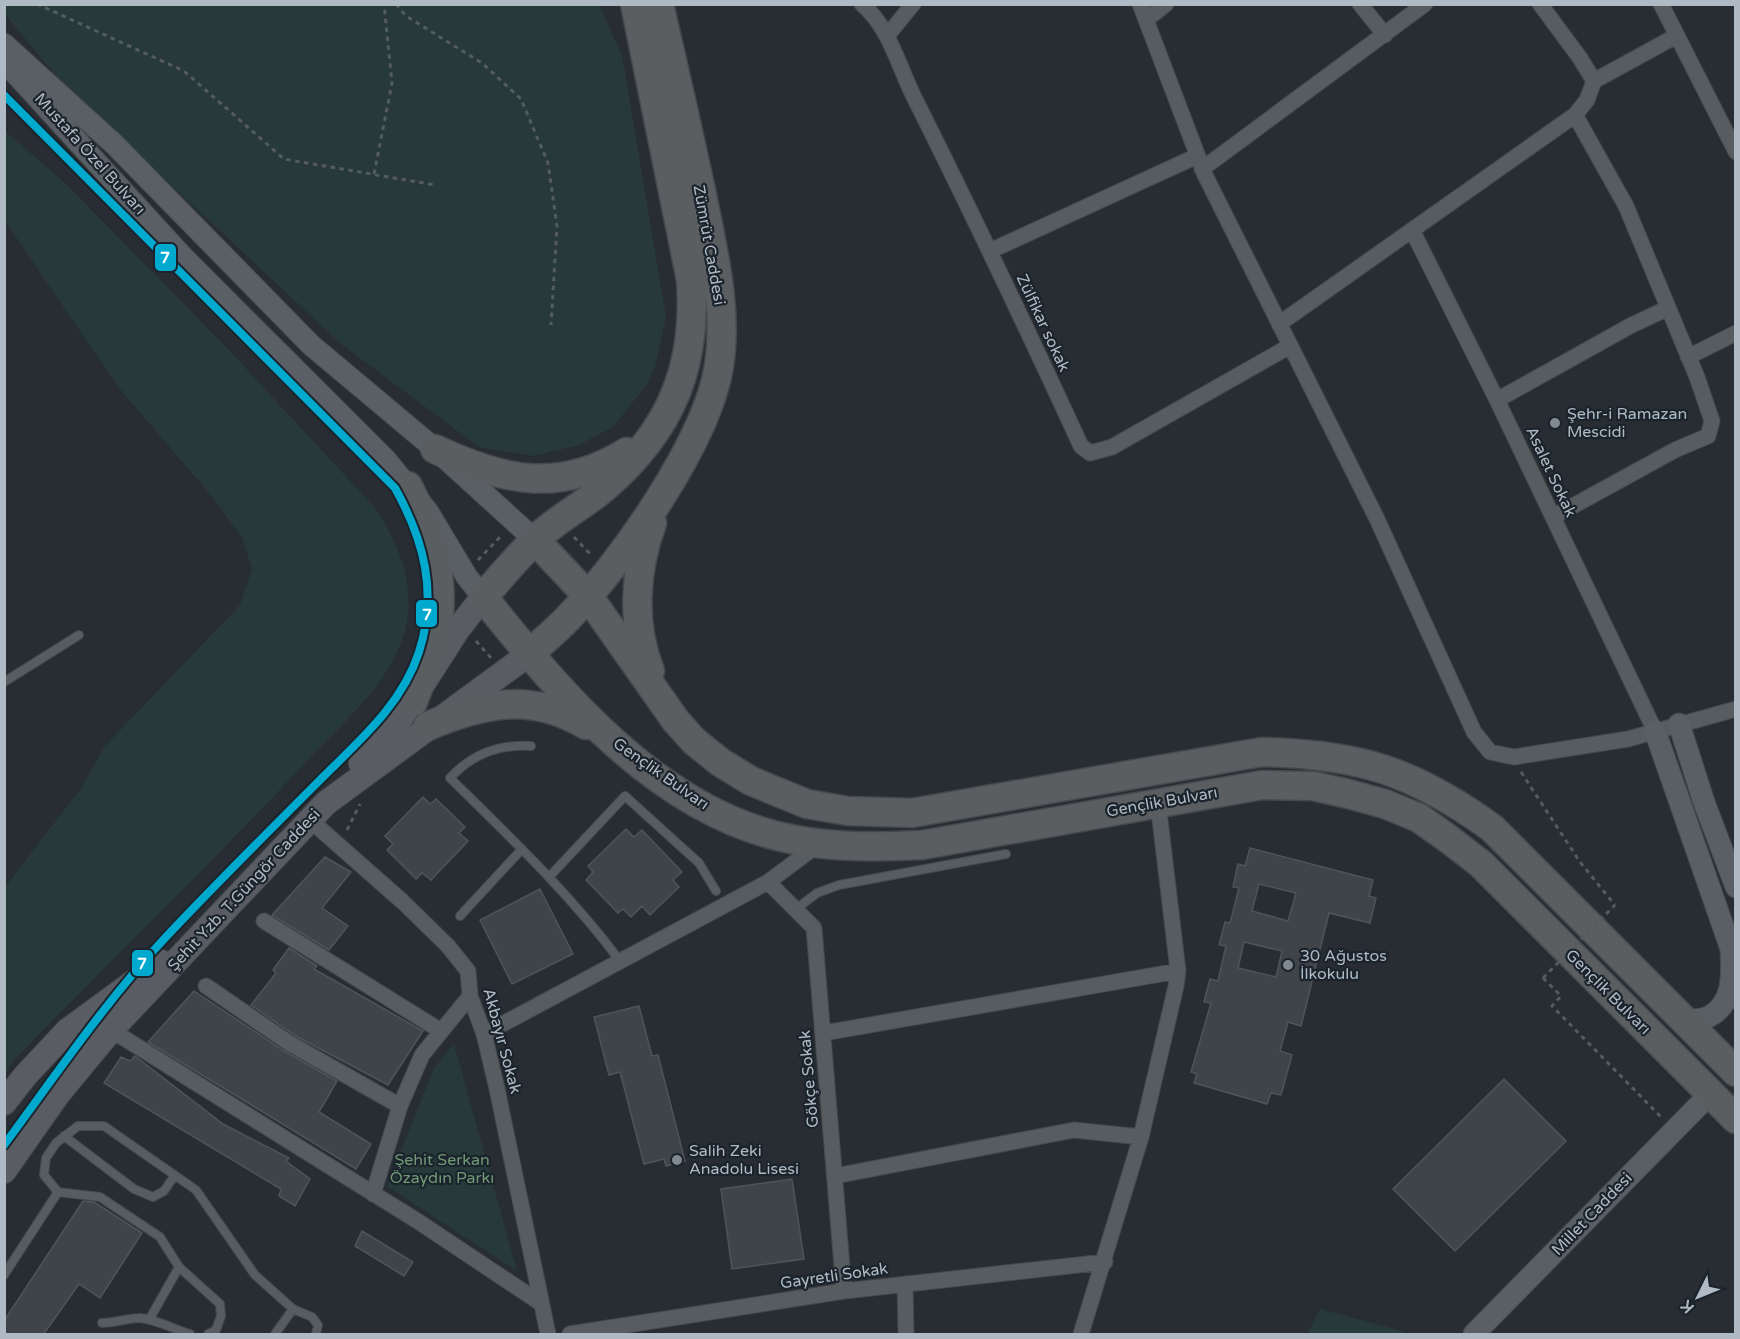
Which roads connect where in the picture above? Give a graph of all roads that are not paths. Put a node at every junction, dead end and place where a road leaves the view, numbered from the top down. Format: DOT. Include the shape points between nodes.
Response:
graph roads {
  1 [pos="862,4"];
  2 [pos="913,4"];
  3 [pos="1140,4"];
  4 [pos="1166,4"];
  5 [pos="1360,4"];
  6 [pos="1425,4"];
  7 [pos="1540,4"];
  8 [pos="1661,4"];
  9 [pos="641,5"];
  10 [pos="1146,20"];
  11 [pos="1385,35"];
  12 [pos="887,36"];
  13 [pos="1676,36"];
  14 [pos="4,44"];
  15 [pos="4,61"];
  16 [pos="1594,81"];
  17 [pos="1575,115"];
  18 [pos="1736,152"];
  19 [pos="1200,163"];
  20 [pos="1412,230"];
  21 [pos="990,251"];
  22 [pos="1668,308"];
  23 [pos="1279,324"];
  24 [pos="1736,333"];
  25 [pos="1290,346"];
  26 [pos="1688,357"];
  27 [pos="1497,400"];
  28 [pos="672,405"];
  29 [pos="435,449"];
  30 [pos="408,486"];
  31 [pos="664,490"];
  32 [pos="1553,517"];
  33 [pos="535,540"];
  34 [pos="588,596"];
  35 [pos="483,597"];
  36 [pos="79,635"];
  37 [pos="529,654"];
  38 [pos="4,682"];
  39 [pos="414,702"];
  40 [pos="1736,709"];
  41 [pos="676,720"];
  42 [pos="1679,724"];
  43 [pos="428,726"];
  44 [pos="1655,731"];
  45 [pos="608,737"];
  46 [pos="531,746"];
  47 [pos="1158,803"];
  48 [pos="318,811"];
  49 [pos="819,844"];
  50 [pos="522,849"];
  51 [pos="1006,854"];
  52 [pos="550,876"];
  53 [pos="768,882"];
  54 [pos="1736,887"];
  55 [pos="716,891"];
  56 [pos="796,909"];
  57 [pos="460,916"];
  58 [pos="264,921"];
  59 [pos="212,925"];
  60 [pos="620,961"];
  61 [pos="1178,971"];
  62 [pos="206,986"];
  63 [pos="470,996"];
  64 [pos="1684,1020"];
  65 [pos="111,1030"];
  66 [pos="441,1031"];
  67 [pos="824,1033"];
  68 [pos="484,1034"];
  69 [pos="1736,1072"];
  70 [pos="1710,1094"];
  71 [pos="4,1103"];
  72 [pos="400,1106"];
  73 [pos="1736,1119"];
  74 [pos="64,1136"];
  75 [pos="1141,1137"];
  76 [pos="4,1171"];
  77 [pos="175,1175"];
  78 [pos="836,1176"];
  79 [pos="58,1192"];
  80 [pos="373,1194"];
  81 [pos="1105,1262"];
  82 [pos="179,1267"];
  83 [pos="4,1275"];
  84 [pos="904,1284"];
  85 [pos="844,1292"];
  86 [pos="539,1302"];
  87 [pos="293,1309"];
  88 [pos="149,1320"];
  89 [pos="102,1323"];
  90 [pos="190,1335"];
  91 [pos="208,1335"];
  92 [pos="275,1335"];
  93 [pos="316,1335"];
  94 [pos="548,1335"];
  95 [pos="570,1335"];
  96 [pos="906,1335"];
  97 [pos="1081,1335"];
  98 [pos="1474,1335"];
  1 -- 12 [label="street, Zülfikar sokak"];
  2 -- 12 [label="street"];
  3 -- 10 [label="street"];
  4 -- 10 [label="street"];
  5 -- 11 [label="street"];
  6 -- 11 [label="street"];
  7 -- 16 [label="street"];
  8 -- 13 [label="street"];
  9 -- 28 [label="highway" via="691,280 690,346"];
  9 -- 31 [label="highway, Zümrüt Caddesi" via="710,235 721,310 719,367 711,395 686,454"];
  10 -- 19 [label="street"];
  11 -- 19 [label="street"];
  12 -- 21 [label="street, Zülfikar sokak"];
  13 -- 16 [label="street"];
  13 -- 18 [label="street"];
  14 -- 29 [label="main road" via="114,144 311,345"];
  15 -- 30 [label="main road, Mustafa Özel Bulvarı" via="183,257"];
  16 -- 17 [label="street" via="1587,100"];
  17 -- 20 [label="street"];
  17 -- 22 [label="street" via="1626,206"];
  19 -- 21 [label="street"];
  19 -- 23 [label="street"];
  20 -- 23 [label="street"];
  20 -- 27 [label="street, Asalet Sokak"];
  21 -- 25 [label="street, Zülfikar sokak" via="1081,446 1090,453 1112,447"];
  22 -- 26 [label="street"];
  22 -- 27 [label="street"];
  23 -- 25 [label="street"];
  24 -- 26 [label="street"];
  25 -- 44 [label="street" via="1377,519 1474,732 1490,752 1514,757"];
  26 -- 32 [label="street" via="1712,421 1708,436"];
  27 -- 32 [label="street, Asalet Sokak"];
  28 -- 29 [label="highway" via="627,452 599,467 561,478 529,479 499,474"];
  28 -- 33 [label="highway" via="635,458"];
  29 -- 33 [label="main road"];
  30 -- 35 [label="main road, Mustafa Özel Bulvarı"];
  30 -- 39 [label="highway" via="426,522 439,589 435,641"];
  31 -- 34 [label="highway, Zümrüt Caddesi"];
  31 -- 41 [label="highway" via="639,568 638,621 649,668"];
  32 -- 44 [label="street, Asalet Sokak"];
  33 -- 34 [label="highway, Gençlik Bulvarı"];
  33 -- 35 [label="highway"];
  34 -- 37 [label="highway, Zümrüt Caddesi"];
  34 -- 41 [label="highway, Gençlik Bulvarı"];
  35 -- 37 [label="highway, Gençlik Bulvarı"];
  35 -- 39 [label="main road" via="458,629"];
  36 -- 38 [label="lane"];
  37 -- 43 [label="main road, Şehit Yzb. T.Güngör Caddesi"];
  37 -- 45 [label="highway, Gençlik Bulvarı"];
  39 -- 48 [label="main road"];
  40 -- 42 [label="street"];
  41 -- 64 [label="highway, Gençlik Bulvarı" via="720,762 778,793 807,804 881,814 912,813 1262,752 1312,753 1363,762 1417,781 1492,828"];
  42 -- 44 [label="street"];
  42 -- 54 [label="main road"];
  43 -- 45 [label="highway" via="474,708 522,704 574,717"];
  43 -- 48 [label="main road, Şehit Yzb. T.Güngör Caddesi"];
  44 -- 64 [label="main road" via="1731,948 1733,983 1721,1006 1707,1018"];
  45 -- 49 [label="highway, Gençlik Bulvarı" via="687,796 720,815 757,830"];
  46 -- 50 [label="lane" via="490,750 467,762 450,778"];
  47 -- 49 [label="highway, Gençlik Bulvarı" via="922,845"];
  47 -- 61 [label="street"];
  47 -- 70 [label="highway, Gençlik Bulvarı" via="1262,785 1313,786 1385,804 1419,818 1480,864"];
  48 -- 59 [label="main road, Şehit Yzb. T.Güngör Caddesi"];
  48 -- 63 [label="street, Akbayır Sokak" via="339,845 448,946 468,971"];
  49 -- 53 [label="street"];
  50 -- 52 [label="lane"];
  50 -- 57 [label="lane"];
  51 -- 56 [label="lane" via="839,885 817,893"];
  52 -- 55 [label="lane" via="625,796 699,863"];
  52 -- 60 [label="lane"];
  53 -- 56 [label="street, Gökçe Sokak"];
  53 -- 60 [label="street"];
  56 -- 67 [label="street, Gökçe Sokak" via="814,928"];
  58 -- 66 [label="street"];
  59 -- 65 [label="main road, Şehit Yzb. T.Güngör Caddesi"];
  59 -- 71 [label="main road" via="67,1031"];
  60 -- 68 [label="street"];
  61 -- 67 [label="street"];
  61 -- 75 [label="street"];
  62 -- 72 [label="street" via="289,1043"];
  63 -- 66 [label="street"];
  63 -- 68 [label="street, Akbayır Sokak"];
  64 -- 69 [label="highway, Gençlik Bulvarı"];
  65 -- 76 [label="main road, Şehit Yzb. T.Güngör Caddesi" via="58,1094"];
  65 -- 80 [label="street"];
  66 -- 72 [label="street" via="422,1055"];
  67 -- 78 [label="street, Gökçe Sokak"];
  68 -- 86 [label="street, Akbayır Sokak"];
  70 -- 73 [label="highway, Gençlik Bulvarı"];
  70 -- 98 [label="main road, Millet Caddesi"];
  72 -- 80 [label="street"];
  74 -- 77 [label="lane" via="78,1126 104,1126"];
  74 -- 77 [label="lane" via="134,1189 153,1197 164,1191"];
  74 -- 79 [label="lane" via="46,1158 44,1176"];
  75 -- 78 [label="street" via="1074,1130"];
  75 -- 81 [label="street"];
  77 -- 87 [label="lane" via="196,1190 255,1275"];
  78 -- 85 [label="street, Gökçe Sokak"];
  79 -- 82 [label="lane" via="100,1197 160,1238"];
  79 -- 83 [label="lane"];
  80 -- 86 [label="street"];
  81 -- 84 [label="street, Gayretli Sokak"];
  81 -- 97 [label="street"];
  82 -- 88 [label="lane"];
  82 -- 91 [label="lane" via="219,1304 221,1316 216,1330"];
  84 -- 85 [label="street, Gayretli Sokak"];
  84 -- 96 [label="street"];
  85 -- 95 [label="street, Gayretli Sokak"];
  86 -- 94 [label="street, Akbayır Sokak"];
  87 -- 92 [label="lane"];
  87 -- 93 [label="lane" via="312,1317 318,1325"];
  88 -- 89 [label="lane"];
  88 -- 90 [label="lane"];
}
